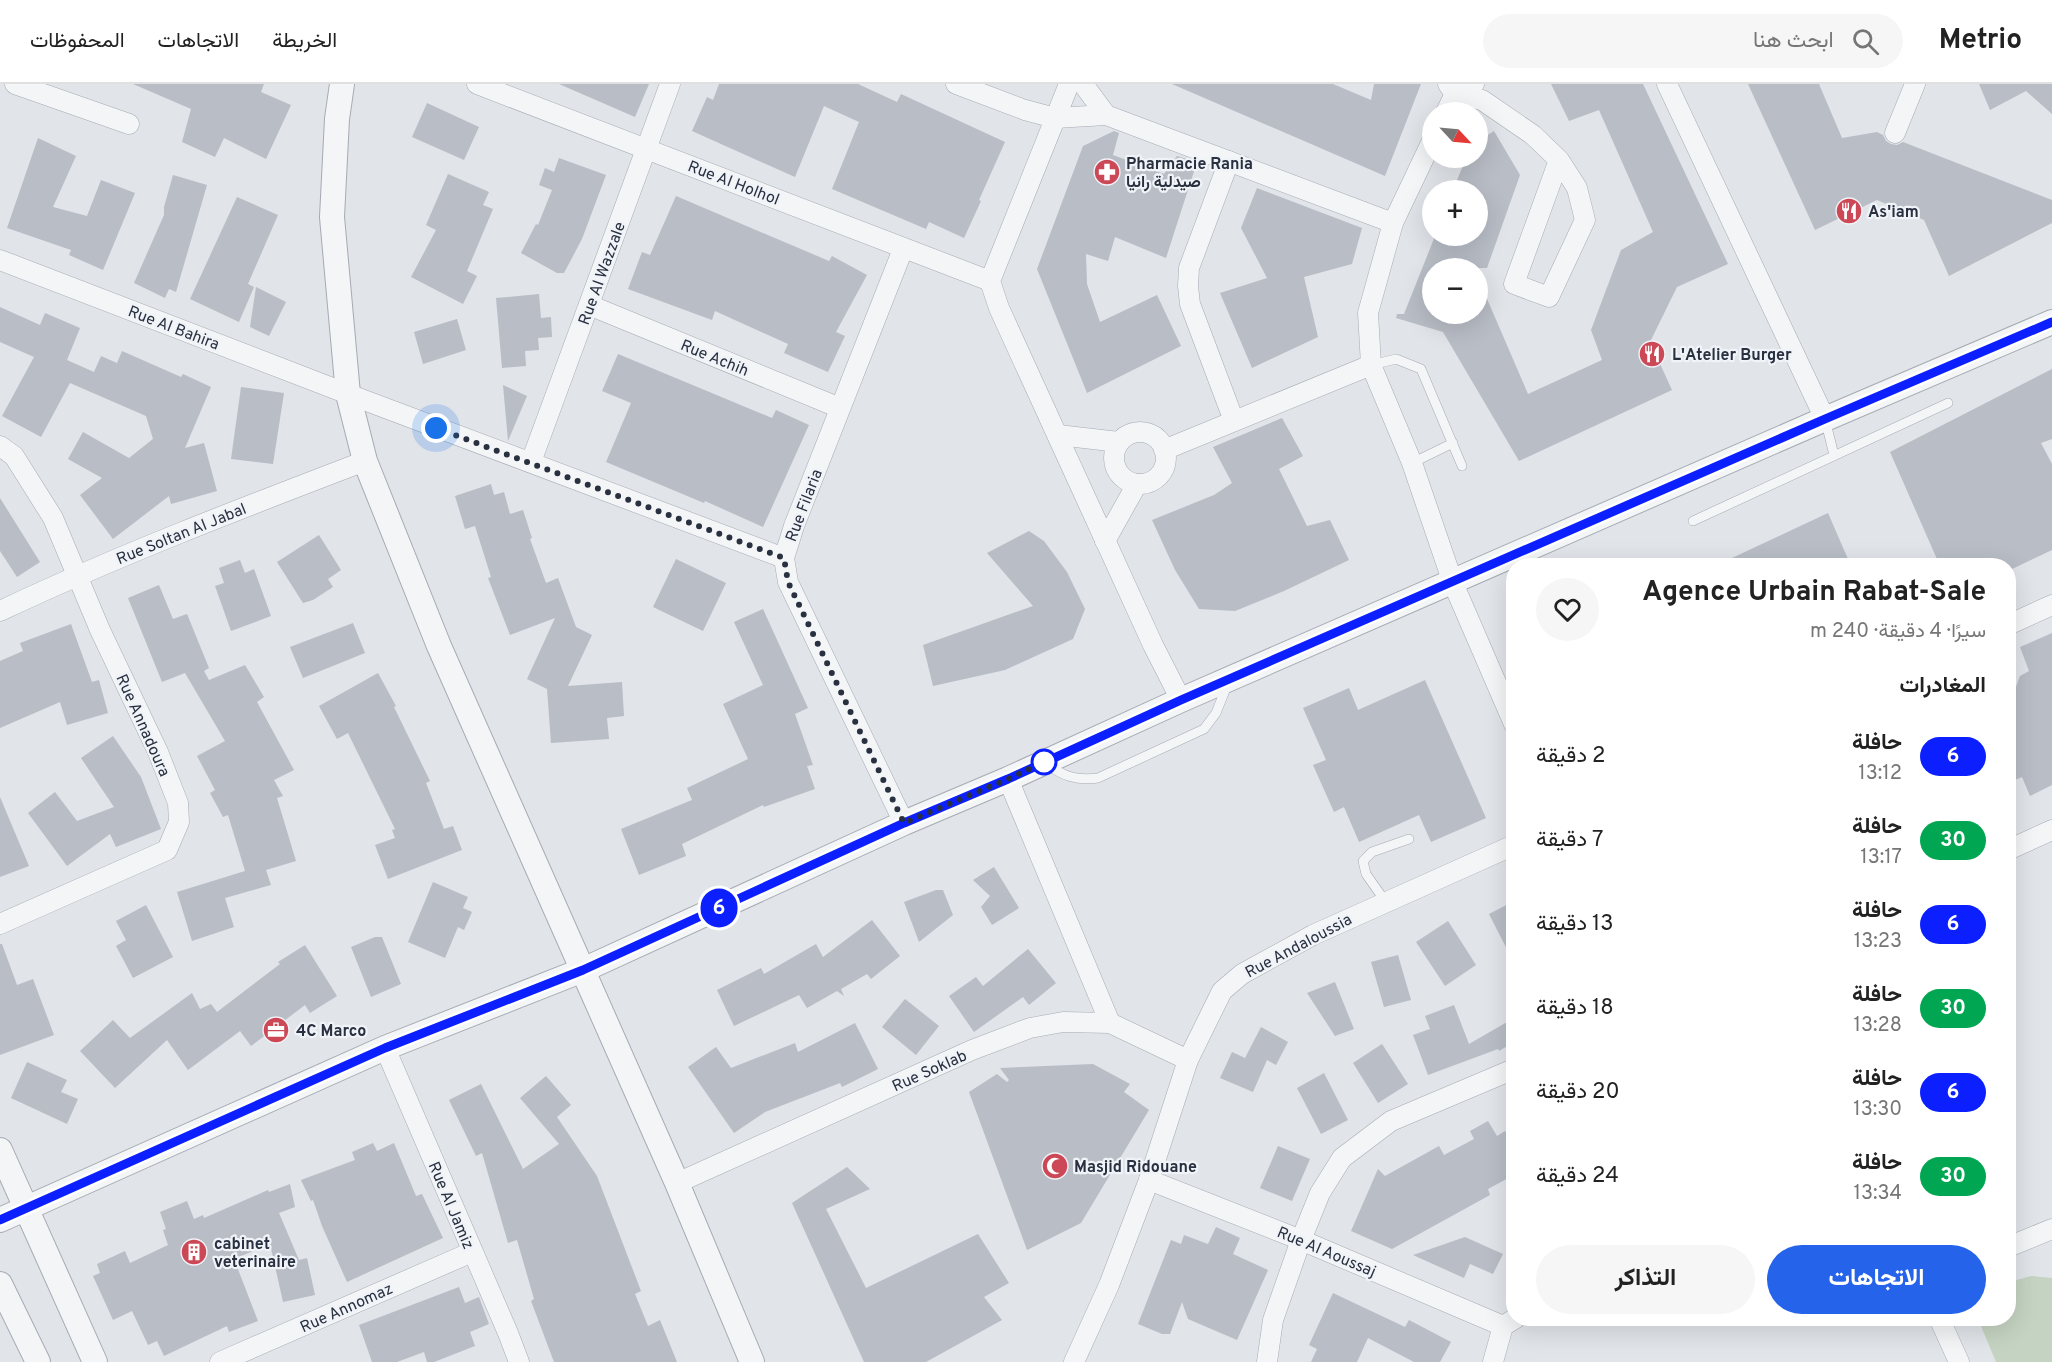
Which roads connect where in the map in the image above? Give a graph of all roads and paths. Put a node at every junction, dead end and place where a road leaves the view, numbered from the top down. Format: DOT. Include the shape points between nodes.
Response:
graph roads {
  1 [pos="15,84"];
  2 [pos="342,84"];
  3 [pos="477,84"];
  4 [pos="670,84"];
  5 [pos="956,84"];
  6 [pos="1069,84"];
  7 [pos="1083,84"];
  8 [pos="1474,84"];
  9 [pos="1667,84"];
  10 [pos="1915,84"];
  11 [pos="1451,89"];
  12 [pos="1106,115"];
  13 [pos="1054,118"];
  14 [pos="129,124"];
  15 [pos="1895,133"];
  16 [pos="646,148"];
  17 [pos="1559,160"];
  18 [pos="1229,161"];
  19 [pos="1422,162"];
  20 [pos="1393,224"];
  21 [pos="903,249"];
  22 [pos="0,260"];
  23 [pos="990,281"];
  24 [pos="589,305"];
  25 [pos="2052,322"];
  26 [pos="1371,365"];
  27 [pos="348,394"];
  28 [pos="1948,402"];
  29 [pos="840,408"];
  30 [pos="1825,419"];
  31 [pos="1234,421"];
  32 [pos="1058,435"];
  33 [pos="1119,442"];
  34 [pos="1453,443"];
  35 [pos="0,446"];
  36 [pos="1164,450"];
  37 [pos="1834,455"];
  38 [pos="364,461"];
  39 [pos="531,462"];
  40 [pos="1412,463"];
  41 [pos="1462,466"];
  42 [pos="1137,484"];
  43 [pos="1693,521"];
  44 [pos="1105,541"];
  45 [pos="784,558"];
  46 [pos="1510,558"];
  47 [pos="1506,560"];
  48 [pos="77,575"];
  49 [pos="1453,583"];
  50 [pos="2052,605"];
  51 [pos="0,610"];
  52 [pos="2016,621"];
  53 [pos="1230,680"];
  54 [pos="1181,700"];
  55 [pos="1506,706"];
  56 [pos="1043,762"];
  57 [pos="1008,779"];
  58 [pos="904,823"];
  59 [pos="2052,830"];
  60 [pos="1409,839"];
  61 [pos="2016,846"];
  62 [pos="1506,848"];
  63 [pos="1385,901"];
  64 [pos="0,924"];
  65 [pos="583,970"];
  66 [pos="1110,1023"];
  67 [pos="385,1048"];
  68 [pos="1188,1060"];
  69 [pos="1506,1072"];
  70 [pos="0,1150"];
  71 [pos="1149,1180"];
  72 [pos="677,1184"];
  73 [pos="26,1210"];
  74 [pos="0,1220"];
  75 [pos="2052,1229"];
  76 [pos="1301,1240"];
  77 [pos="2016,1244"];
  78 [pos="472,1252"];
  79 [pos="0,1284"];
  80 [pos="1506,1321"];
  81 [pos="1507,1326"];
  82 [pos="1943,1326"];
  83 [pos="38,1362"];
  84 [pos="95,1362"];
  85 [pos="220,1362"];
  86 [pos="519,1362"];
  87 [pos="752,1362"];
  88 [pos="1074,1362"];
  89 [pos="1267,1362"];
  90 [pos="1493,1362"];
  91 [pos="1959,1362"];
  1 -- 14 [label="street"];
  2 -- 27 [label="street" via="332,217"];
  3 -- 16 [label="street, Rue Al Holhol"];
  4 -- 16 [label="street, Rue Al Wazzale"];
  5 -- 13 [label="street"];
  6 -- 13 [label="street"];
  7 -- 12 [label="street"];
  8 -- 11 [label="street"];
  9 -- 30 [label="street"];
  10 -- 15 [label="street"];
  11 -- 17 [label="street" via="1482,100 1533,135"];
  12 -- 13 [label="street"];
  12 -- 18 [label="street"];
  13 -- 23 [label="street"];
  16 -- 21 [label="street, Rue Al Holhol"];
  16 -- 24 [label="street, Rue Al Wazzale"];
  17 -- 17 [label="street" via="1577,188 1585,220 1549,297 1514,284"];
  18 -- 20 [label="street"];
  18 -- 31 [label="street" via="1189,268 1188,286 1190,304"];
  19 -- 20 [label="street"];
  20 -- 26 [label="street" via="1368,313"];
  21 -- 23 [label="street, Rue Al Holhol"];
  21 -- 29 [label="street, Rue Filaria"];
  22 -- 27 [label="street, Rue Al Bahira"];
  23 -- 32 [label="street"];
  24 -- 29 [label="street, Rue Achih"];
  24 -- 39 [label="street, Rue Al Wazzale"];
  25 -- 30 [label="street"];
  26 -- 31 [label="street"];
  26 -- 34 [label="lane" via="1396,360 1421,369"];
  26 -- 40 [label="street"];
  27 -- 38 [label="street"];
  27 -- 39 [label="street, Rue Al Bahira"];
  28 -- 37 [label="lane"];
  29 -- 45 [label="street, Rue Filaria"];
  30 -- 37 [label="lane"];
  30 -- 46 [label="street"];
  31 -- 36 [label="street"];
  32 -- 33 [label="street"];
  32 -- 44 [label="street"];
  33 -- 36 [label="street" via="1132,433 1148,433"];
  33 -- 42 [label="street" via="1114,450 1115,468 1128,482"];
  34 -- 40 [label="lane"];
  34 -- 41 [label="lane"];
  35 -- 48 [label="street, Rue Annadoura" via="15,456 54,518"];
  36 -- 42 [label="street" via="1160,474 1154,480"];
  37 -- 43 [label="lane"];
  38 -- 48 [label="street, Rue Soltan Al Jabal"];
  38 -- 65 [label="street" via="439,645"];
  39 -- 45 [label="street, Rue Al Bahira"];
  40 -- 49 [label="street"];
  42 -- 44 [label="street"];
  44 -- 54 [label="street"];
  45 -- 58 [label="street, Rue Filaria" via="788,582"];
  47 -- 49 [label="street"];
  48 -- 51 [label="street, Rue Soltan Al Jabal"];
  48 -- 64 [label="street, Rue Annadoura" via="158,752 178,803 179,822 167,850"];
  49 -- 53 [label="street"];
  49 -- 55 [label="street"];
  50 -- 52 [label="street"];
  53 -- 54 [label="street"];
  53 -- 56 [label="lane" via="1216,714 1204,729 1098,778 1080,780 1061,775"];
  54 -- 56 [label="street"];
  56 -- 57 [label="street"];
  57 -- 58 [label="street"];
  57 -- 66 [label="street"];
  58 -- 65 [label="street"];
  59 -- 61 [label="street"];
  60 -- 63 [label="lane" via="1372,852 1363,861 1366,874"];
  62 -- 63 [label="street, Rue Andaloussia"];
  63 -- 68 [label="street, Rue Andaloussia" via="1242,974 1222,991"];
  65 -- 67 [label="street"];
  65 -- 72 [label="street"];
  66 -- 68 [label="street, Rue Soklab"];
  66 -- 72 [label="street, Rue Soklab" via="1063,1022 1030,1028 972,1050"];
  67 -- 73 [label="street"];
  67 -- 78 [label="street, Rue Al Jamiz"];
  68 -- 71 [label="street, Rue Andaloussia"];
  69 -- 76 [label="street" via="1391,1121 1342,1158 1320,1193"];
  70 -- 73 [label="street"];
  71 -- 76 [label="street, Rue Al Aoussaj"];
  71 -- 88 [label="street, Rue Andaloussia" via="1109,1285"];
  72 -- 87 [label="street"];
  73 -- 74 [label="street"];
  73 -- 84 [label="street"];
  75 -- 77 [label="street"];
  76 -- 80 [label="street, Rue Al Aoussaj"];
  76 -- 89 [label="street" via="1273,1320"];
  78 -- 85 [label="street, Rue Annomaz"];
  78 -- 86 [label="street, Rue Al Jamiz"];
  79 -- 83 [label="street"];
  81 -- 90 [label="street"];
  82 -- 91 [label="street"];
}
